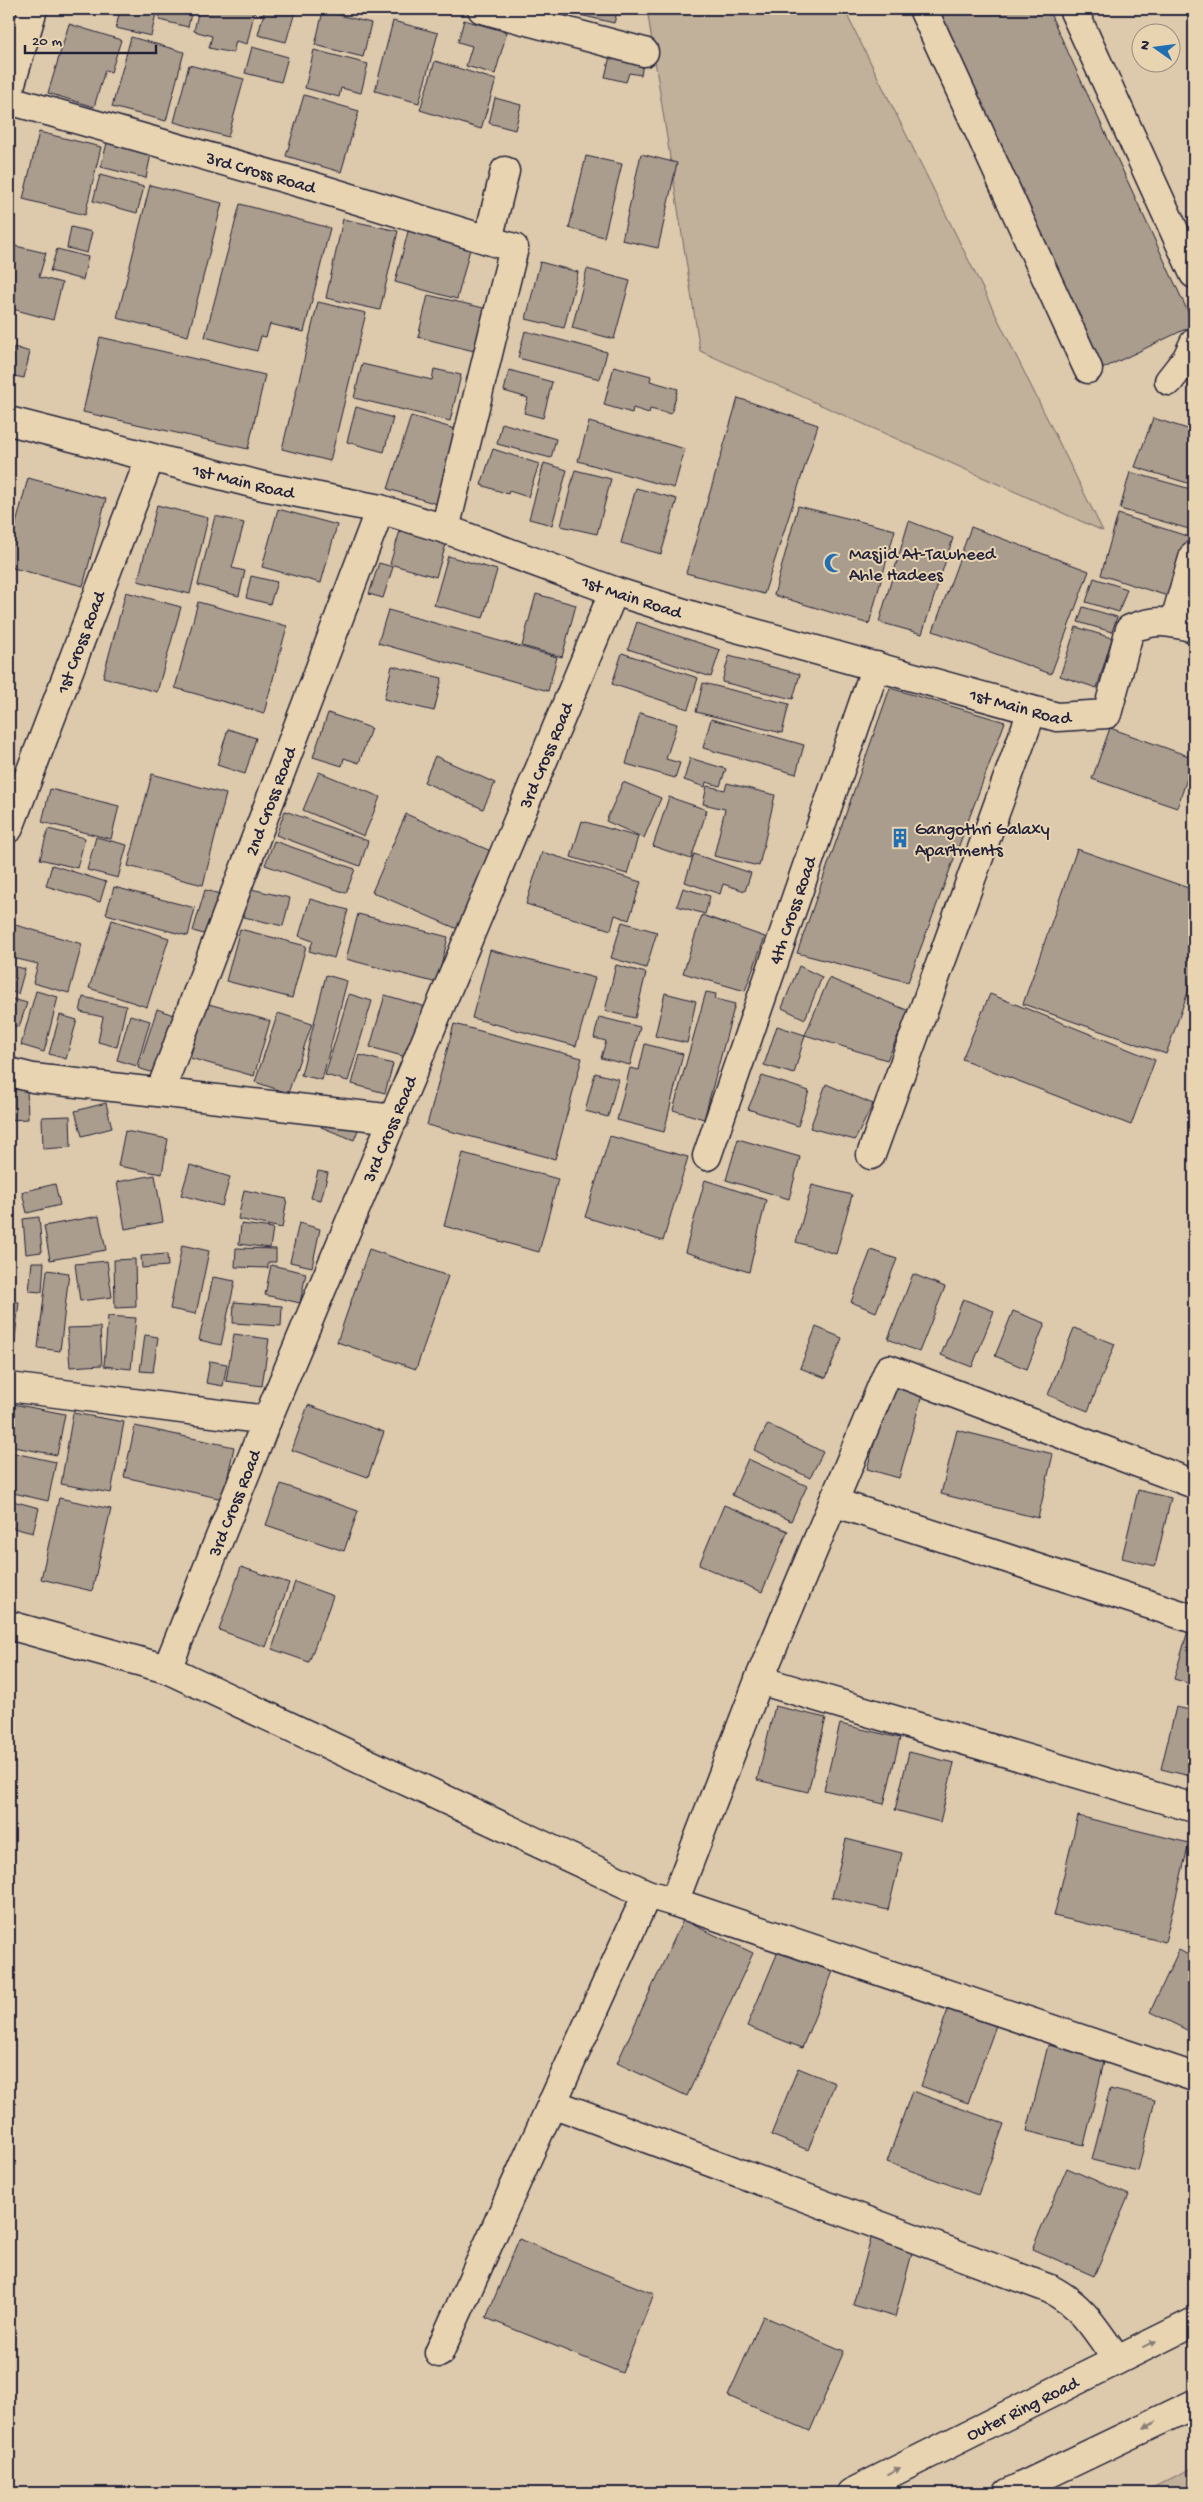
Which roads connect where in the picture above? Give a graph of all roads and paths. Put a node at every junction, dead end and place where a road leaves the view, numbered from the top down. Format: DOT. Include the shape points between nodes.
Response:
graph roads {
  1 [pos="33,9"];
  2 [pos="482,9"];
  3 [pos="923,9"];
  4 [pos="1073,9"];
  5 [pos="644,52"];
  6 [pos="9,90"];
  7 [pos="9,100"];
  8 [pos="505,171"];
  9 [pos="488,240"];
  10 [pos="1194,274"];
  11 [pos="1194,343"];
  12 [pos="1088,369"];
  13 [pos="1169,381"];
  14 [pos="9,421"];
  15 [pos="150,458"];
  16 [pos="380,509"];
  17 [pos="445,529"];
  18 [pos="1194,556"];
  19 [pos="614,591"];
  20 [pos="1184,625"];
  21 [pos="876,666"];
  22 [pos="1032,710"];
  23 [pos="9,828"];
  24 [pos="9,1072"];
  25 [pos="160,1092"];
  26 [pos="394,1119"];
  27 [pos="871,1155"];
  28 [pos="707,1156"];
  29 [pos="9,1387"];
  30 [pos="267,1420"];
  31 [pos="1194,1484"];
  32 [pos="833,1502"];
  33 [pos="1194,1619"];
  34 [pos="9,1625"];
  35 [pos="166,1668"];
  36 [pos="759,1680"];
  37 [pos="1194,1808"];
  38 [pos="647,1894"];
  39 [pos="674,1902"];
  40 [pos="1194,2077"];
  41 [pos="552,2104"];
  42 [pos="1194,2322"];
  43 [pos="439,2353"];
  44 [pos="1117,2360"];
  45 [pos="1194,2404"];
  46 [pos="851,2493"];
  47 [pos="1008,2493"];
  1 -- 6 [label="main road"];
  2 -- 5 [label="main road"];
  3 -- 12 [label="main road"];
  4 -- 10 [label="main road"];
  7 -- 9 [label="main road, 3rd Cross Road"];
  8 -- 9 [label="main road"];
  9 -- 17 [label="main road, 3rd Cross Road" via="514,248"];
  11 -- 13 [label="main road"];
  14 -- 15 [label="main road, 1st Main Road"];
  15 -- 16 [label="main road, 1st Main Road" via="262,486"];
  15 -- 23 [label="main road, 1st Cross Road"];
  16 -- 17 [label="main road, 1st Main Road"];
  16 -- 25 [label="main road, 2nd Cross Road"];
  17 -- 19 [label="main road, 1st Main Road"];
  18 -- 20 [label="main road"];
  19 -- 21 [label="main road, 1st Main Road" via="697,618"];
  19 -- 26 [label="main road, 3rd Cross Road"];
  20 -- 22 [label="main road, 1st Main Road" via="1150,621 1130,629 1107,714 1057,717"];
  21 -- 22 [label="main road, 1st Main Road"];
  21 -- 28 [label="main road, 4th Cross Road"];
  22 -- 27 [label="main road"];
  24 -- 25 [label="main road" via="33,1078"];
  25 -- 26 [label="main road"];
  26 -- 30 [label="main road, 3rd Cross Road"];
  29 -- 30 [label="main road"];
  30 -- 35 [label="main road, 3rd Cross Road"];
  31 -- 32 [label="main road" via="889,1369"];
  32 -- 33 [label="main road"];
  32 -- 36 [label="main road"];
  34 -- 35 [label="main road"];
  35 -- 38 [label="main road"];
  36 -- 37 [label="main road"];
  36 -- 39 [label="main road"];
  38 -- 39 [label="main road"];
  38 -- 41 [label="main road"];
  39 -- 40 [label="main road"];
  41 -- 43 [label="main road"];
  41 -- 44 [label="main road" via="1050,2289 1083,2312"];
  44 -- 42 [label="main road, Outer Ring Road, one-way"];
  46 -- 44 [label="main road, Outer Ring Road, one-way"];
  45 -- 47 [label="main road, one-way"];
}
